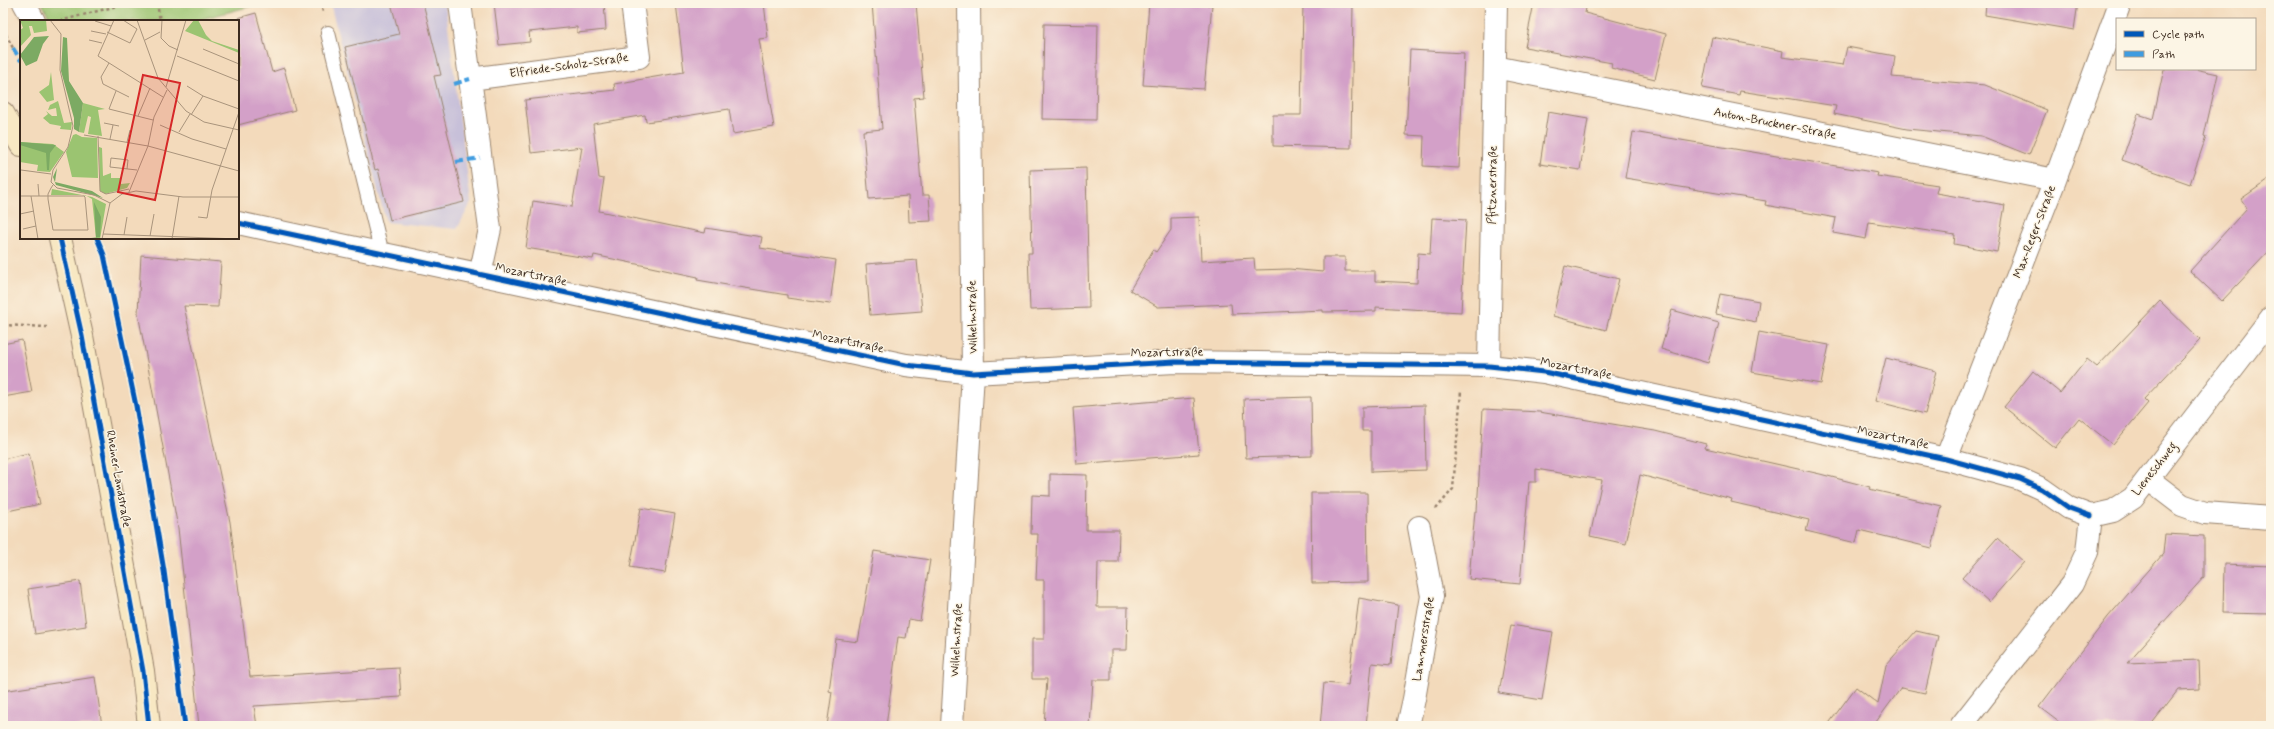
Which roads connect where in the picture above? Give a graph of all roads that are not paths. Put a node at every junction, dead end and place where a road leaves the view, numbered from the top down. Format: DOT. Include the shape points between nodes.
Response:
graph roads {
  1 [pos="24,3"];
  2 [pos="460,3"];
  3 [pos="632,3"];
  4 [pos="969,3"];
  5 [pos="1496,3"];
  6 [pos="2120,3"];
  7 [pos="33,20"];
  8 [pos="328,33"];
  9 [pos="1495,67"];
  10 [pos="470,79"];
  11 [pos="3,113"];
  12 [pos="20,143"];
  13 [pos="2055,180"];
  14 [pos="239,223"];
  15 [pos="60,239"];
  16 [pos="382,254"];
  17 [pos="480,274"];
  18 [pos="2271,318"];
  19 [pos="1489,366"];
  20 [pos="974,372"];
  21 [pos="1946,459"];
  22 [pos="2148,479"];
  23 [pos="2090,516"];
  24 [pos="2271,518"];
  25 [pos="1419,528"];
  26 [pos="149,726"];
  27 [pos="952,726"];
  28 [pos="1408,726"];
  29 [pos="1961,726"];
  1 -- 7 [label="street"];
  2 -- 10 [label="street"];
  3 -- 10 [label="street, Elfriede-Scholz-Straße" via="639,57"];
  4 -- 20 [label="street, Wilhelmstraße"];
  5 -- 9 [label="street, Pfitznerstraße"];
  6 -- 13 [label="street, Max-Reger-Straße"];
  8 -- 16 [label="lane"];
  9 -- 13 [label="street, Anton-Bruckner-Straße"];
  9 -- 19 [label="street, Pfitznerstraße"];
  10 -- 17 [label="street" via="490,229"];
  11 -- 12 [label="street"];
  13 -- 21 [label="street, Max-Reger-Straße"];
  14 -- 16 [label="street, Mozartstraße"];
  15 -- 26 [label="street, Rheiner Landstraße" via="82,336 143,671"];
  16 -- 17 [label="street, Mozartstraße"];
  17 -- 20 [label="street, Mozartstraße" via="906,365"];
  18 -- 22 [label="street, Lieneschweg"];
  19 -- 20 [label="street, Mozartstraße" via="1175,362"];
  19 -- 21 [label="street, Mozartstraße" via="1544,372"];
  20 -- 27 [label="street, Wilhelmstraße"];
  21 -- 23 [label="street, Mozartstraße" via="2020,479 2042,489 2069,508"];
  22 -- 23 [label="street, Lieneschweg" via="2133,498 2113,512"];
  22 -- 24 [label="street" via="2182,505 2205,513"];
  23 -- 29 [label="street" via="2087,552 2072,584"];
  25 -- 28 [label="street, Lammersstraße" via="1432,596"];
}
